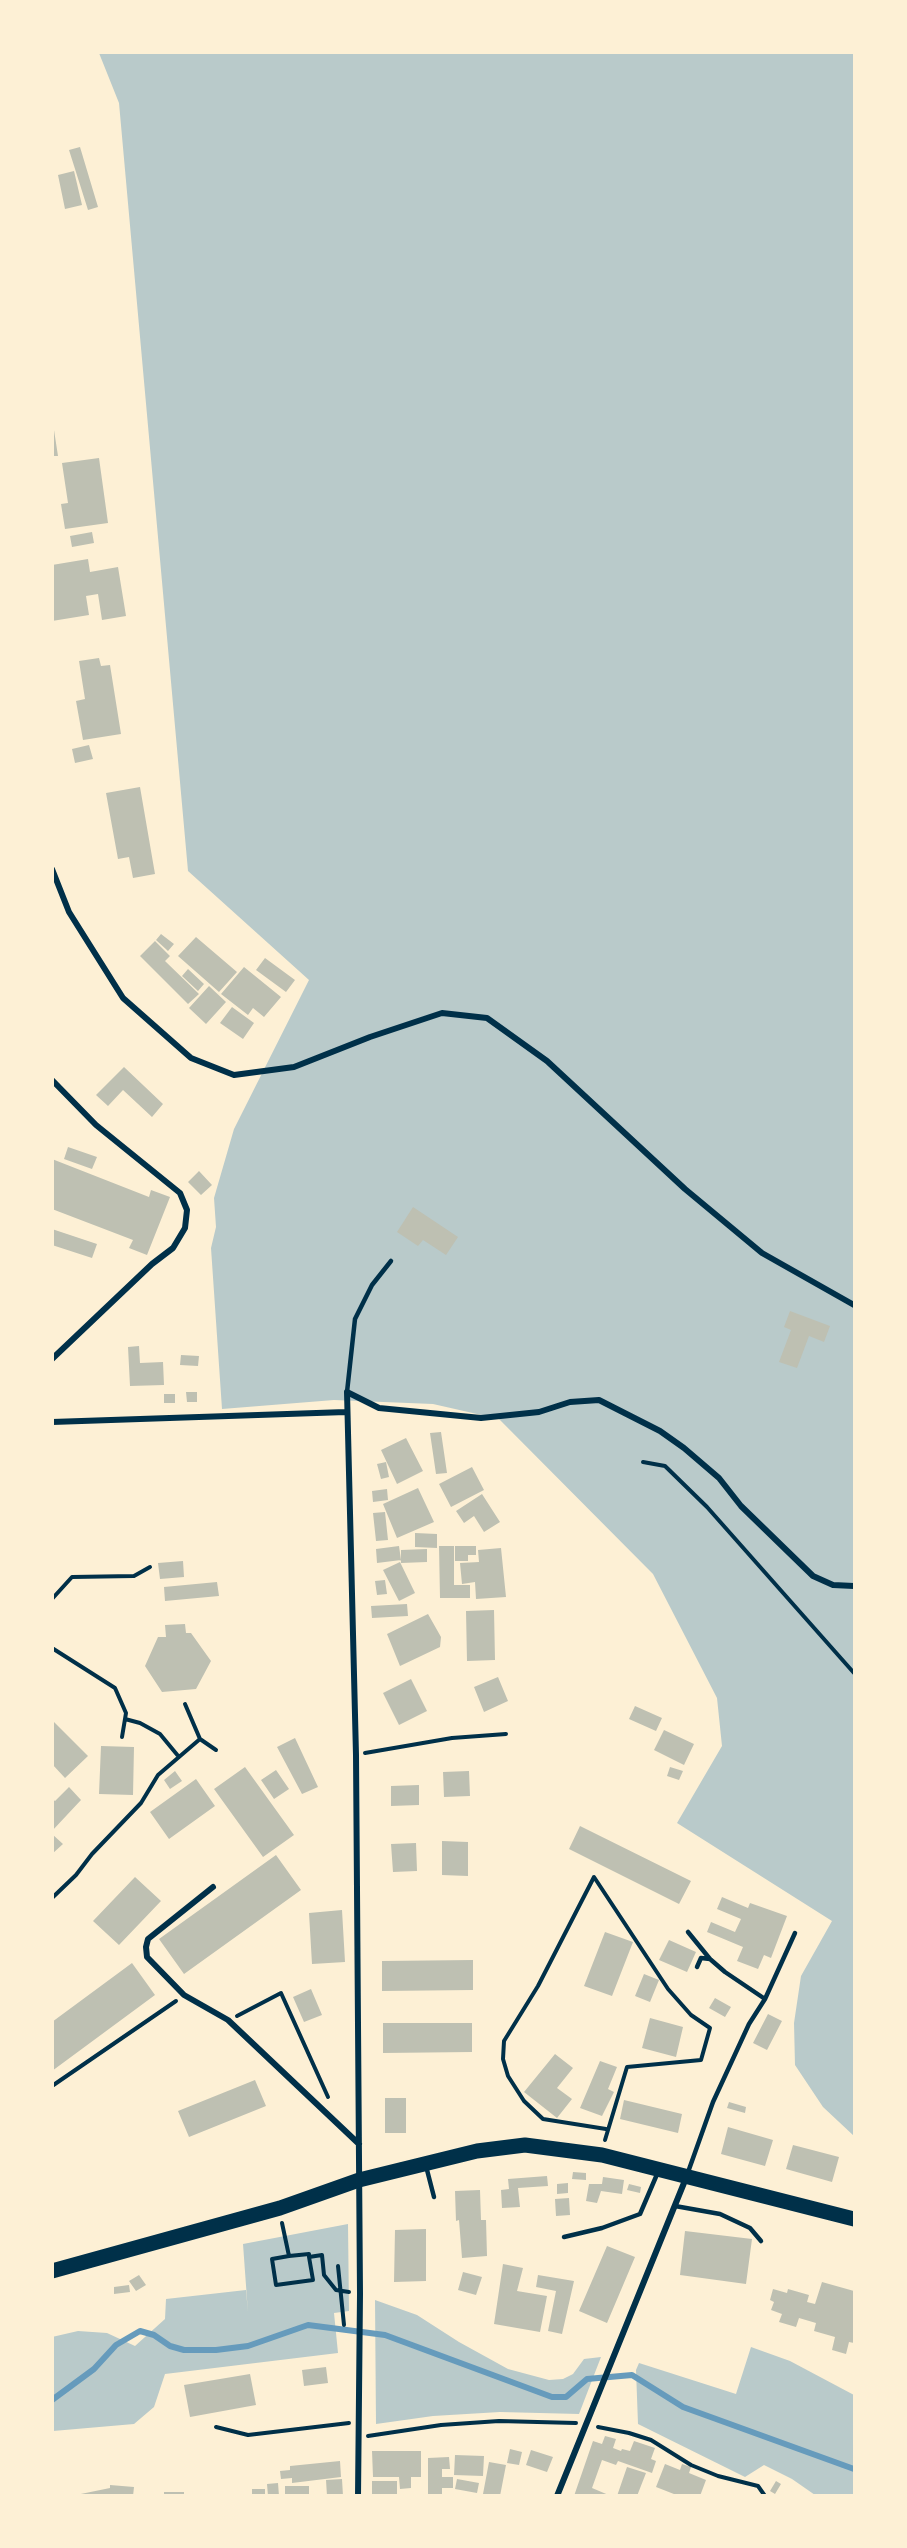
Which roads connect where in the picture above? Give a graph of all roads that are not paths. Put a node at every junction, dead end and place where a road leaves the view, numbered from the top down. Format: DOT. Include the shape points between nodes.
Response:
graph roads {
  1 [pos="52,869"];
  2 [pos="52,1080"];
  3 [pos="391,1261"];
  4 [pos="855,1305"];
  5 [pos="52,1359"];
  6 [pos="347,1392"];
  7 [pos="346,1412"];
  8 [pos="52,1422"];
  9 [pos="855,1586"];
  10 [pos="213,1887"];
  11 [pos="688,1932"];
  12 [pos="795,1933"];
  13 [pos="710,1959"];
  14 [pos="697,1967"];
  15 [pos="765,1999"];
  16 [pos="359,2145"];
  17 [pos="425,2163"];
  18 [pos="659,2169"];
  19 [pos="686,2177"];
  20 [pos="359,2180"];
  21 [pos="434,2197"];
  22 [pos="675,2206"];
  23 [pos="855,2219"];
  24 [pos="564,2237"];
  25 [pos="761,2241"];
  26 [pos="52,2271"];
  27 [pos="358,2496"];
  28 [pos="557,2496"];
  1 -- 4 [label="street" via="69,912 123,998 190,1058 234,1075 274,1070 294,1067 442,1013 487,1018 547,1061 685,1190 762,1253"];
  2 -- 5 [label="street" via="96,1125 180,1193 187,1210 185,1228 173,1248"];
  3 -- 6 [label="lane" via="372,1285 355,1319"];
  6 -- 7 [label="street"];
  6 -- 9 [label="street" via="379,1408 481,1418 599,1400 660,1431 684,1448 719,1478 741,1506 813,1576 833,1585"];
  7 -- 8 [label="street"];
  7 -- 16 [label="street" via="356,1755"];
  10 -- 16 [label="street" via="148,1939 147,1957 184,1995 228,2020"];
  11 -- 13 [label="lane"];
  12 -- 15 [label="lane"];
  13 -- 14 [label="lane" via="701,1958"];
  13 -- 15 [label="lane"];
  15 -- 19 [label="lane" via="749,2024 713,2102"];
  16 -- 20 [label="street"];
  17 -- 18 [label="main road" via="525,2145 602,2155"];
  17 -- 20 [label="main road"];
  17 -- 21 [label="lane"];
  18 -- 19 [label="main road"];
  18 -- 24 [label="lane" via="640,2214"];
  19 -- 22 [label="street"];
  19 -- 23 [label="main road"];
  20 -- 26 [label="main road" via="280,2208"];
  20 -- 27 [label="street"];
  22 -- 25 [label="lane" via="720,2214 750,2228"];
  22 -- 28 [label="street"];
}
